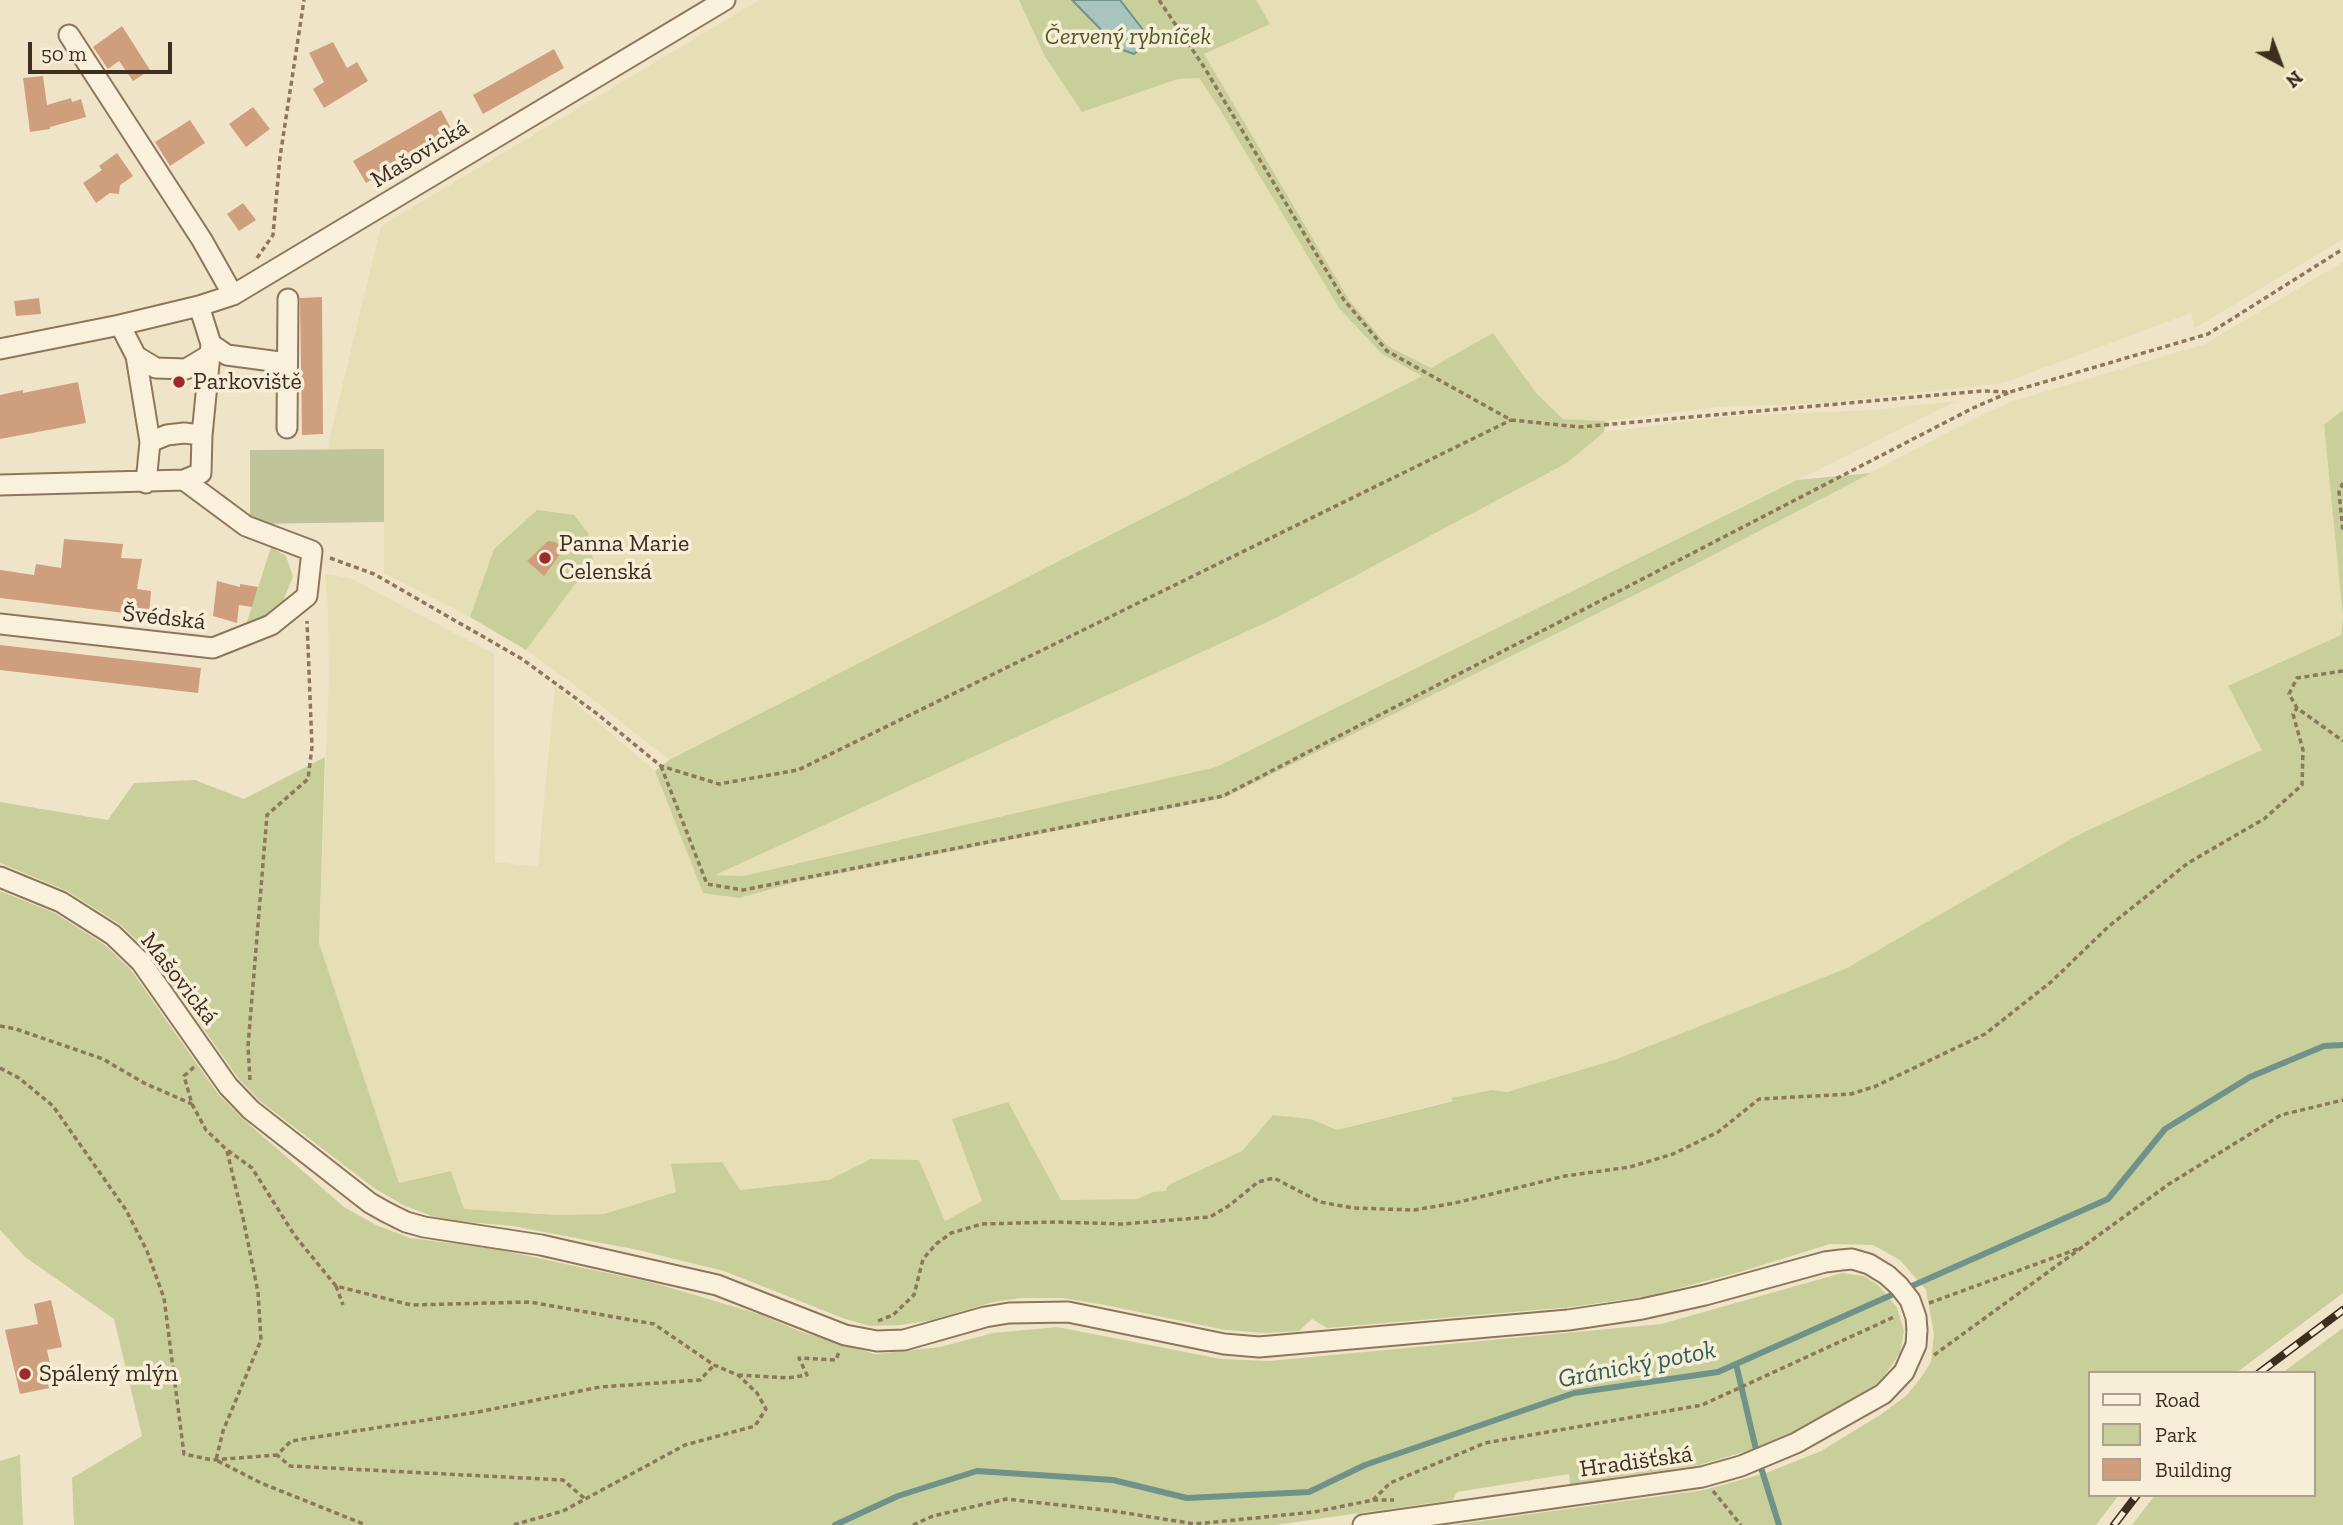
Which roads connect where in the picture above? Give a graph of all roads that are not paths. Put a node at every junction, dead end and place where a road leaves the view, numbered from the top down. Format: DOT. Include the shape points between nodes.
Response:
graph roads {
  1 [pos="725,0"];
  2 [pos="69,35"];
  3 [pos="233,295"];
  4 [pos="288,299"];
  5 [pos="199,306"];
  6 [pos="120,325"];
  7 [pos="0,349"];
  8 [pos="211,349"];
  9 [pos="136,356"];
  10 [pos="287,363"];
  11 [pos="287,428"];
  12 [pos="202,435"];
  13 [pos="150,442"];
  14 [pos="184,480"];
  15 [pos="146,483"];
  16 [pos="0,485"];
  17 [pos="0,624"];
  18 [pos="0,877"];
  19 [pos="1895,1383"];
  20 [pos="1363,1525"];
  1 -- 3 [label="street, Mašovická"];
  2 -- 3 [label="street"];
  3 -- 5 [label="street, Mašovická"];
  4 -- 10 [label="street"];
  5 -- 6 [label="street, Mašovická"];
  5 -- 8 [label="street"];
  6 -- 7 [label="street, Mašovická"];
  6 -- 9 [label="street"];
  8 -- 9 [label="street" via="186,369 156,368"];
  8 -- 10 [label="street"];
  8 -- 12 [label="street"];
  9 -- 13 [label="street"];
  10 -- 11 [label="street"];
  12 -- 13 [label="street" via="167,435"];
  12 -- 14 [label="street" via="201,472"];
  13 -- 15 [label="street"];
  14 -- 15 [label="street"];
  14 -- 17 [label="street, Švédská" via="246,526 312,551 307,596 271,625 214,648"];
  15 -- 16 [label="street"];
  18 -- 19 [label="street, Mašovická, bridge" via="61,902 113,935 141,962 228,1086 251,1110 370,1203 406,1222 541,1245 717,1285 845,1335 877,1341 904,1340 1009,1313 1068,1311 1224,1344 1259,1347 1642,1310 1825,1262 1853,1259 1899,1286 1916,1317 1916,1346"];
  19 -- 20 [label="street, Hradišťská" via="1864,1406 1796,1443 1702,1477"];
}
